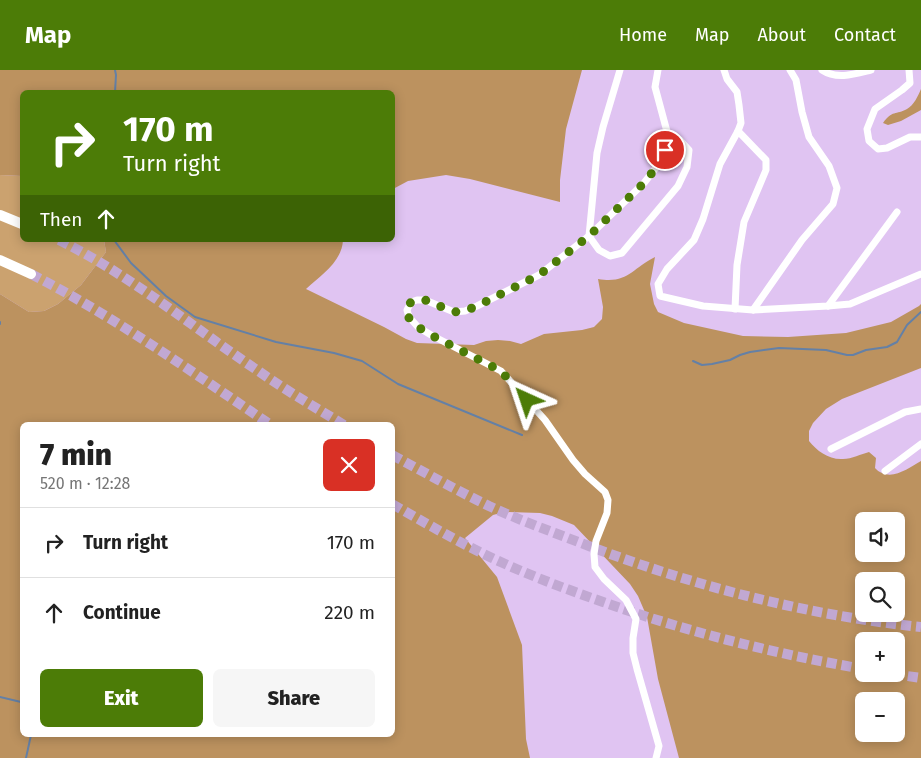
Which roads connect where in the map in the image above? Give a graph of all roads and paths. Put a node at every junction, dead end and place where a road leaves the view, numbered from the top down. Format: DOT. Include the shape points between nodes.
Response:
graph roads {
  1 [pos="620,70"];
  2 [pos="658,70"];
  3 [pos="724,70"];
  4 [pos="790,70"];
  5 [pos="822,70"];
  6 [pos="871,70"];
  7 [pos="909,70"];
  8 [pos="738,131"];
  9 [pos="921,137"];
  10 [pos="669,139"];
  11 [pos="897,212"];
  12 [pos="0,215"];
  13 [pos="20,223"];
  14 [pos="589,236"];
  15 [pos="0,260"];
  16 [pos="30,274"];
  17 [pos="921,274"];
  18 [pos="828,306"];
  19 [pos="735,308"];
  20 [pos="753,310"];
  21 [pos="921,409"];
  22 [pos="921,444"];
  23 [pos="831,449"];
  24 [pos="885,472"];
  25 [pos="656,758"];
  1 -- 14 [label="street" via="597,153"];
  2 -- 10 [label="street" via="655,87"];
  3 -- 8 [label="street" via="736,92 741,123"];
  4 -- 20 [label="street" via="796,80 809,138 829,166 837,188 833,204 802,240"];
  5 -- 6 [label="street" via="844,76"];
  7 -- 9 [label="street" via="910,83 875,109 867,129 869,141 878,149 910,137"];
  8 -- 19 [label="street" via="766,160 766,170 744,222"];
  8 -- 19 [label="street" via="720,164 694,240 667,269 658,284 660,296 703,306"];
  10 -- 14 [label="street" via="662,160 644,183"];
  10 -- 14 [label="street" via="680,140 689,150 688,167 678,186 622,253 610,256 599,250"];
  11 -- 18 [label="street"];
  12 -- 13 [label="highway"];
  14 -- 25 [label="street" via="539,275 465,311 454,312 425,300 411,302 407,310 409,318 418,327 501,371 545,420 585,474 605,492 607,514 596,541 595,567 626,600 636,619 633,653 659,746"];
  15 -- 16 [label="highway"];
  17 -- 18 [label="street" via="850,304"];
  18 -- 20 [label="street"];
  19 -- 20 [label="street"];
  21 -- 23 [label="street" via="905,412"];
  22 -- 24 [label="street"];
}
